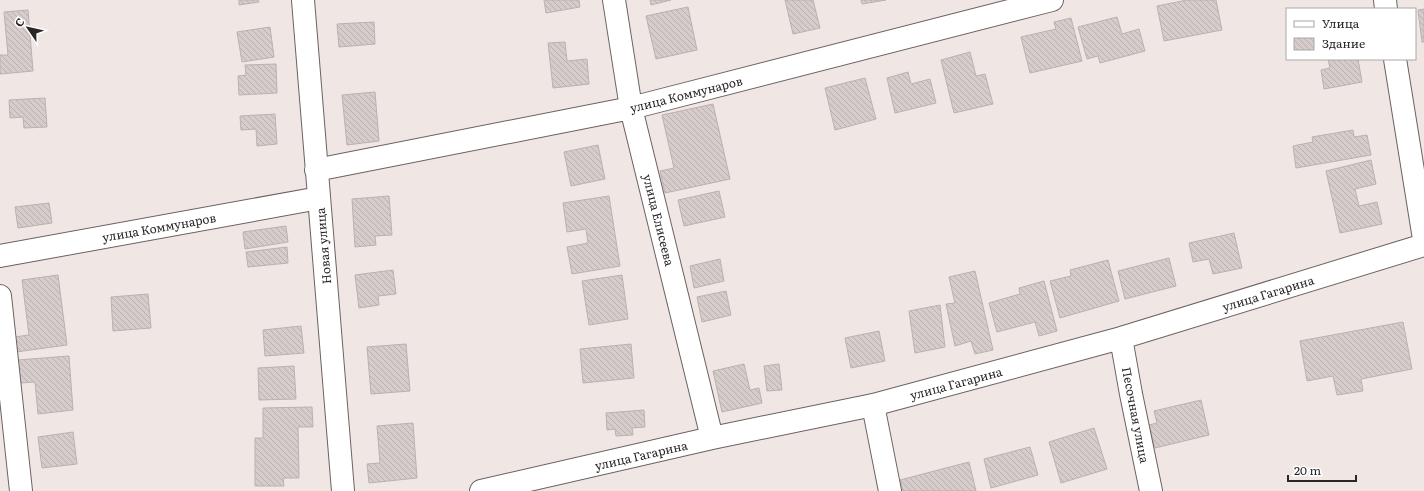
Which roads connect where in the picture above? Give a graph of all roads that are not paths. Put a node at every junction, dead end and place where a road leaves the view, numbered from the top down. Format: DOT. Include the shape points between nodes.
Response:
graph roads {
  1 [pos="303,0"];
  2 [pos="614,0"];
  3 [pos="1052,0"];
  4 [pos="1394,60"];
  5 [pos="631,108"];
  6 [pos="316,170"];
  7 [pos="319,198"];
  8 [pos="1424,239"];
  9 [pos="1424,245"];
  10 [pos="0,256"];
  11 [pos="0,296"];
  12 [pos="1121,338"];
  13 [pos="873,405"];
  14 [pos="712,438"];
  15 [pos="22,491"];
  16 [pos="343,491"];
  17 [pos="485,491"];
  18 [pos="890,491"];
  19 [pos="1151,491"];
  1 -- 6 [label="street, Новая улица"];
  2 -- 5 [label="street, улица Елисеева"];
  3 -- 5 [label="street, улица Коммунаров"];
  4 -- 8 [label="street"];
  5 -- 6 [label="street, улица Коммунаров"];
  5 -- 14 [label="street, улица Елисеева"];
  6 -- 7 [label="street, Новая улица"];
  7 -- 10 [label="street, улица Коммунаров"];
  7 -- 16 [label="street, Новая улица"];
  9 -- 12 [label="street, улица Гагарина"];
  11 -- 15 [label="street"];
  12 -- 13 [label="street, улица Гагарина"];
  12 -- 19 [label="street, Песочная улица"];
  13 -- 14 [label="street, улица Гагарина"];
  13 -- 18 [label="street"];
  14 -- 17 [label="street, улица Гагарина"];
}
